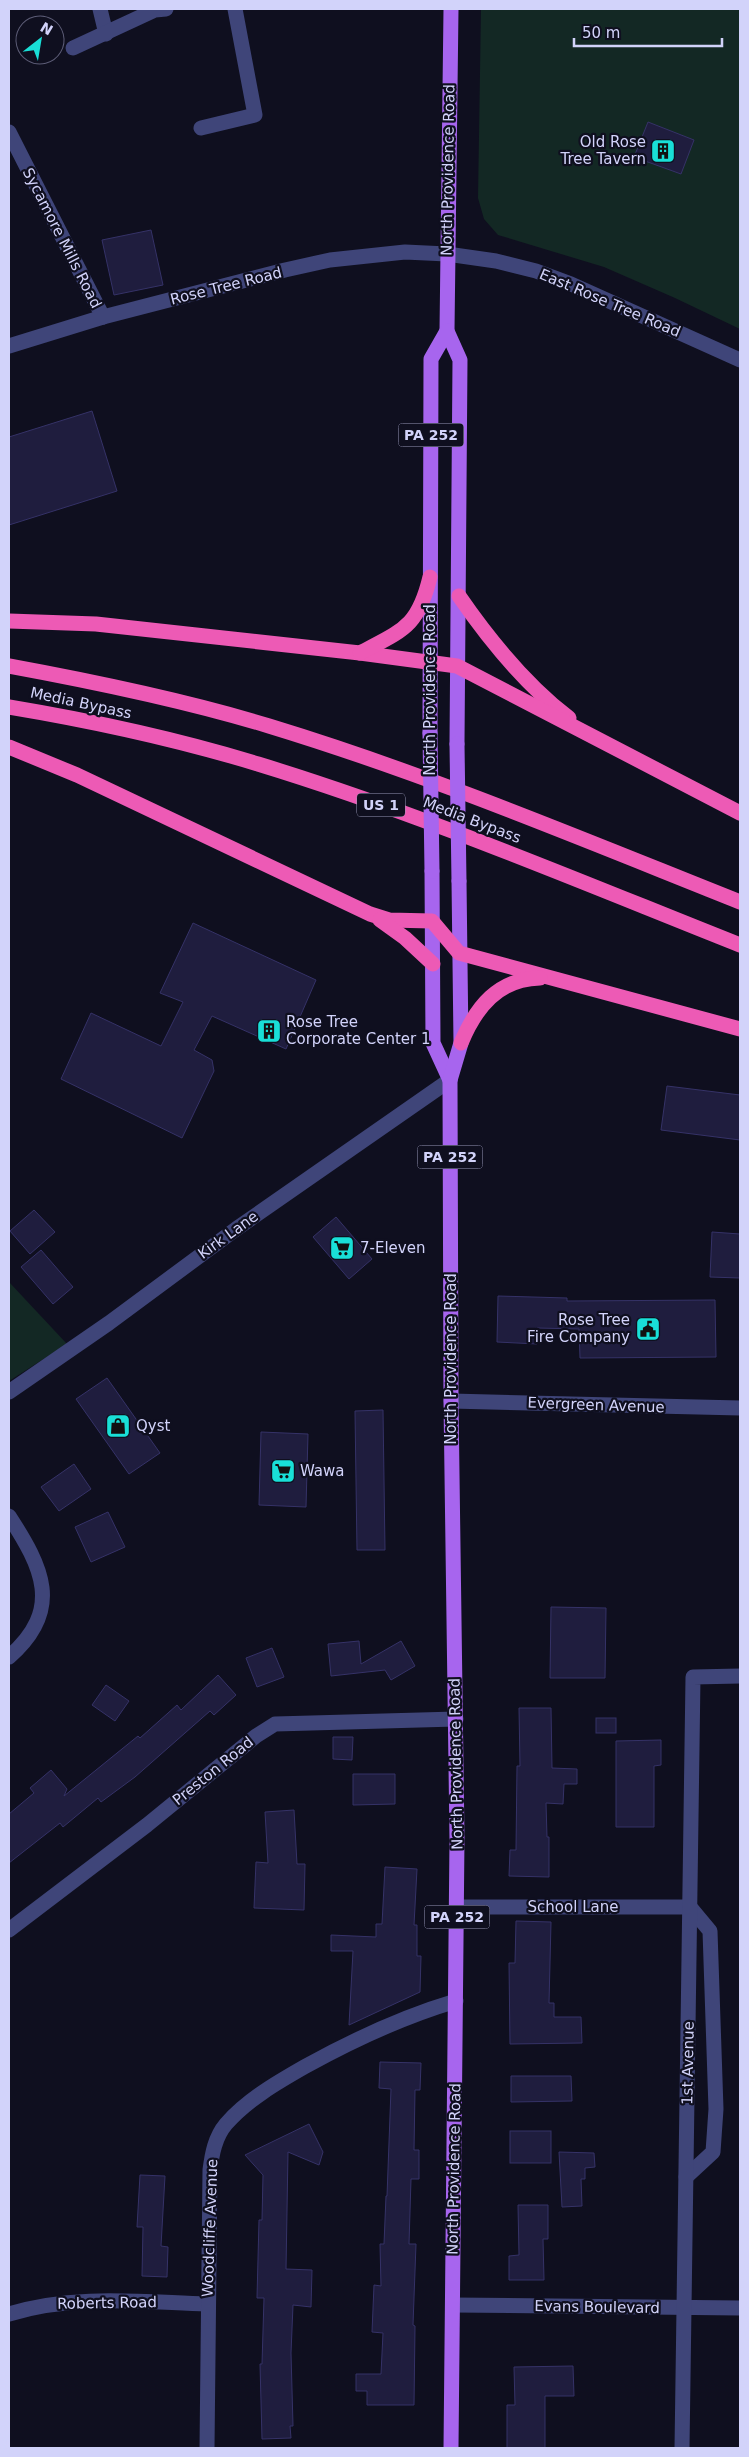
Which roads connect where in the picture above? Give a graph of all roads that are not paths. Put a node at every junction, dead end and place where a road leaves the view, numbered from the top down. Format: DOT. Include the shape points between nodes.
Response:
graph roads {
  1 [pos="100,9"];
  2 [pos="159,9"];
  3 [pos="235,9"];
  4 [pos="451,9"];
  5 [pos="106,34"];
  6 [pos="73,48"];
  7 [pos="201,128"];
  8 [pos="9,132"];
  9 [pos="447,254"];
  10 [pos="103,318"];
  11 [pos="447,331"];
  12 [pos="9,346"];
  13 [pos="740,360"];
  14 [pos="430,577"];
  15 [pos="459,596"];
  16 [pos="9,621"];
  17 [pos="360,653"];
  18 [pos="430,663"];
  19 [pos="9,666"];
  20 [pos="457,666"];
  21 [pos="9,706"];
  22 [pos="600,742"];
  23 [pos="9,747"];
  24 [pos="740,813"];
  25 [pos="740,902"];
  26 [pos="370,914"];
  27 [pos="459,917"];
  28 [pos="432,921"];
  29 [pos="740,945"];
  30 [pos="459,953"];
  31 [pos="433,964"];
  32 [pos="552,978"];
  33 [pos="740,1029"];
  34 [pos="460,1043"];
  35 [pos="450,1080"];
  36 [pos="9,1392"];
  37 [pos="451,1401"];
  38 [pos="740,1408"];
  39 [pos="9,1516"];
  40 [pos="9,1657"];
  41 [pos="740,1676"];
  42 [pos="456,1719"];
  43 [pos="457,1907"];
  44 [pos="690,1907"];
  45 [pos="9,1930"];
  46 [pos="456,2002"];
  47 [pos="686,2177"];
  48 [pos="207,2304"];
  49 [pos="453,2305"];
  50 [pos="740,2308"];
  51 [pos="684,2309"];
  52 [pos="9,2314"];
  53 [pos="206,2448"];
  54 [pos="451,2448"];
  55 [pos="682,2448"];
  1 -- 5 [label="street"];
  2 -- 5 [label="street"];
  3 -- 7 [label="street" via="255,115"];
  4 -- 9 [label="main road, North Providence Road / PA 252"];
  5 -- 6 [label="street"];
  8 -- 10 [label="street, Sycamore Mills Road"];
  9 -- 10 [label="street, Rose Tree Road" via="405,252 330,260"];
  9 -- 11 [label="main road, North Providence Road / PA 252"];
  9 -- 13 [label="street, East Rose Tree Road" via="536,271"];
  10 -- 12 [label="street, Rose Tree Road"];
  11 -- 14 [label="main road, North Providence Road / PA 252" via="431,359"];
  11 -- 15 [label="main road, North Providence Road / PA 252" via="460,360"];
  14 -- 17 [label="highway" via="424,600 413,621 403,630"];
  14 -- 18 [label="main road, North Providence Road / PA 252"];
  15 -- 20 [label="main road, North Providence Road / PA 252"];
  15 -- 22 [label="highway" via="487,636 543,696"];
  16 -- 17 [label="highway" via="96,624"];
  17 -- 18 [label="highway"];
  18 -- 20 [label="highway"];
  18 -- 28 [label="main road, North Providence Road / PA 252, bridge"];
  19 -- 25 [label="highway, Media Bypass / US 1" via="197,706 337,748 471,795"];
  20 -- 22 [label="highway"];
  20 -- 27 [label="main road, North Providence Road / PA 252, bridge"];
  21 -- 29 [label="highway, Media Bypass / US 1" via="187,744 325,785 457,832"];
  22 -- 24 [label="highway"];
  23 -- 26 [label="highway" via="77,775"];
  26 -- 28 [label="highway" via="389,920"];
  26 -- 31 [label="highway" via="405,938"];
  27 -- 28 [label="main road"];
  27 -- 30 [label="main road, North Providence Road / PA 252"];
  28 -- 30 [label="highway"];
  28 -- 31 [label="main road, North Providence Road / PA 252"];
  30 -- 32 [label="highway"];
  30 -- 34 [label="main road, North Providence Road / PA 252"];
  31 -- 35 [label="main road, North Providence Road / PA 252" via="433,1043"];
  32 -- 33 [label="highway"];
  32 -- 34 [label="highway" via="529,978 494,992 470,1020"];
  34 -- 35 [label="main road, North Providence Road / PA 252"];
  35 -- 36 [label="street, Kirk Lane"];
  35 -- 37 [label="main road, North Providence Road / PA 252"];
  37 -- 38 [label="street, Evergreen Avenue"];
  37 -- 42 [label="main road, North Providence Road / PA 252"];
  39 -- 40 [label="street" via="40,1572 42,1602 35,1626"];
  41 -- 44 [label="street, 1st Avenue" via="693,1677"];
  42 -- 43 [label="main road, North Providence Road / PA 252"];
  42 -- 45 [label="street, Preston Road" via="275,1724"];
  43 -- 44 [label="street, School Lane"];
  43 -- 46 [label="main road, North Providence Road / PA 252"];
  44 -- 47 [label="street, 1st Avenue"];
  44 -- 47 [label="street" via="710,1931 716,2110 713,2152"];
  46 -- 48 [label="street, Woodcliffe Avenue" via="415,2013 360,2037 274,2085 226,2124 214,2147 210,2170"];
  46 -- 49 [label="main road, North Providence Road / PA 252"];
  47 -- 51 [label="street, 1st Avenue"];
  48 -- 52 [label="street, Roberts Road" via="103,2300 60,2302"];
  48 -- 53 [label="street, Woodcliffe Avenue"];
  49 -- 51 [label="street, Evans Boulevard"];
  49 -- 54 [label="main road, North Providence Road / PA 252"];
  50 -- 51 [label="street, Evans Boulevard"];
  51 -- 55 [label="street, 1st Avenue"];
}
